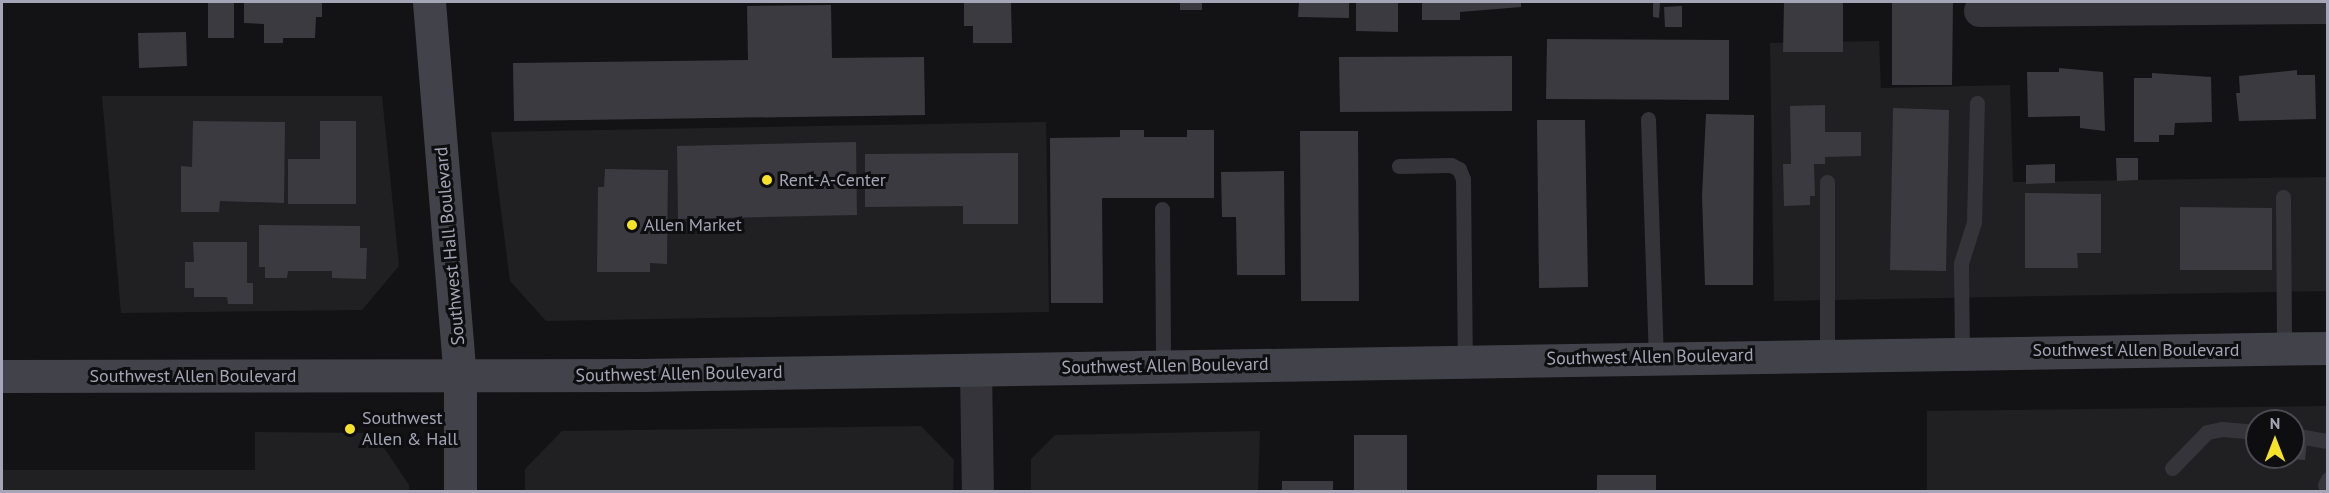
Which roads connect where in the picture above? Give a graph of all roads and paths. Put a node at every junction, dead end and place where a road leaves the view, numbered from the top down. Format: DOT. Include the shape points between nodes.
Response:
graph roads {
  1 [pos="429,2"];
  2 [pos="2328,8"];
  3 [pos="1980,11"];
  4 [pos="1977,103"];
  5 [pos="1648,119"];
  6 [pos="1399,166"];
  7 [pos="1827,182"];
  8 [pos="2283,197"];
  9 [pos="1162,209"];
  10 [pos="2284,348"];
  11 [pos="2328,348"];
  12 [pos="1962,351"];
  13 [pos="1827,354"];
  14 [pos="1656,358"];
  15 [pos="1465,360"];
  16 [pos="1163,366"];
  17 [pos="976,370"];
  18 [pos="2,376"];
  19 [pos="460,376"];
  20 [pos="2245,431"];
  21 [pos="2305,437"];
  22 [pos="2328,441"];
  23 [pos="2172,468"];
  24 [pos="460,492"];
  25 [pos="978,492"];
  1 -- 19 [label="main road, Southwest Hall Boulevard"];
  2 -- 3 [label="street"];
  4 -- 12 [label="lane" via="1974,222 1961,263"];
  5 -- 14 [label="lane"];
  6 -- 15 [label="lane" via="1451,165 1459,169 1463,179"];
  7 -- 13 [label="lane"];
  8 -- 10 [label="lane"];
  9 -- 16 [label="lane"];
  10 -- 11 [label="main road, Southwest Allen Boulevard"];
  10 -- 12 [label="main road, Southwest Allen Boulevard"];
  12 -- 13 [label="main road, Southwest Allen Boulevard"];
  13 -- 14 [label="main road, Southwest Allen Boulevard"];
  14 -- 15 [label="main road, Southwest Allen Boulevard"];
  15 -- 16 [label="main road, Southwest Allen Boulevard"];
  16 -- 17 [label="main road, Southwest Allen Boulevard"];
  17 -- 19 [label="main road, Southwest Allen Boulevard"];
  17 -- 25 [label="street"];
  18 -- 19 [label="main road, Southwest Allen Boulevard"];
  19 -- 24 [label="main road, Southwest Hall Boulevard"];
  20 -- 23 [label="lane" via="2207,432"];
  21 -- 22 [label="lane"];
}
